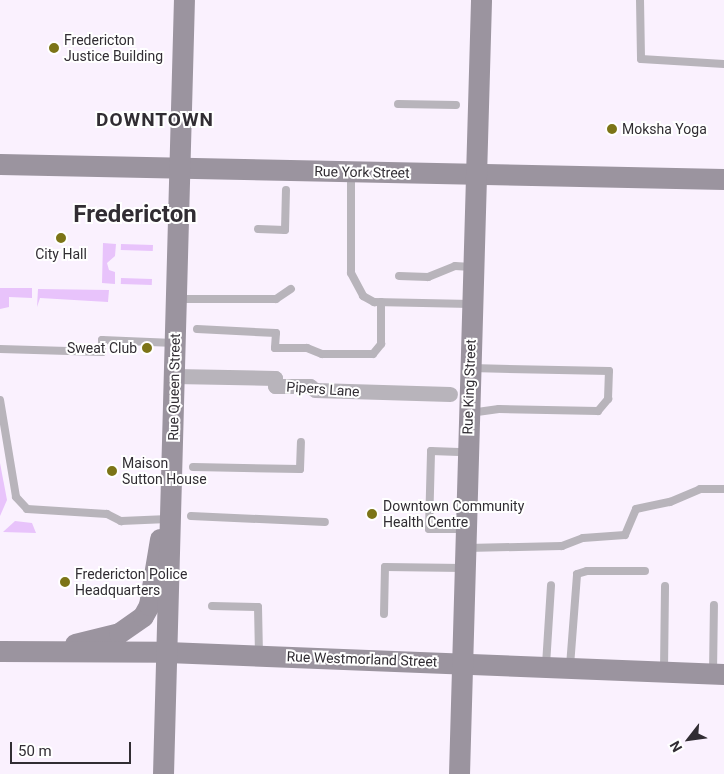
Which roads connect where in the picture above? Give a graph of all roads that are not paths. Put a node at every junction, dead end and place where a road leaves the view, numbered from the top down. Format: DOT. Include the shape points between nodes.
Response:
graph roads {
  1 [pos="184,0"];
  2 [pos="481,0"];
  3 [pos="640,0"];
  4 [pos="724,64"];
  5 [pos="398,104"];
  6 [pos="456,105"];
  7 [pos="0,164"];
  8 [pos="179,168"];
  9 [pos="351,171"];
  10 [pos="477,174"];
  11 [pos="724,179"];
  12 [pos="286,190"];
  13 [pos="258,229"];
  14 [pos="472,267"];
  15 [pos="399,276"];
  16 [pos="291,289"];
  17 [pos="176,299"];
  18 [pos="381,302"];
  19 [pos="471,304"];
  20 [pos="196,329"];
  21 [pos="175,343"];
  22 [pos="0,348"];
  23 [pos="469,368"];
  24 [pos="174,376"];
  25 [pos="450,394"];
  26 [pos="0,400"];
  27 [pos="468,413"];
  28 [pos="301,442"];
  29 [pos="466,452"];
  30 [pos="193,467"];
  31 [pos="724,489"];
  32 [pos="191,516"];
  33 [pos="170,518"];
  34 [pos="325,522"];
  35 [pos="465,548"];
  36 [pos="645,571"];
  37 [pos="551,585"];
  38 [pos="665,586"];
  39 [pos="714,605"];
  40 [pos="212,606"];
  41 [pos="384,614"];
  42 [pos="44,651"];
  43 [pos="0,652"];
  44 [pos="166,652"];
  45 [pos="259,656"];
  46 [pos="462,663"];
  47 [pos="546,667"];
  48 [pos="570,668"];
  49 [pos="664,672"];
  50 [pos="718,674"];
  51 [pos="162,774"];
  52 [pos="459,774"];
  1 -- 8 [label="main road, Rue Queen Street"];
  2 -- 10 [label="main road, Rue King Street"];
  3 -- 4 [label="lane" via="641,60"];
  5 -- 6 [label="lane"];
  7 -- 8 [label="main road, Rue York Street"];
  8 -- 9 [label="main road, Rue York Street"];
  8 -- 17 [label="main road, Rue Queen Street"];
  9 -- 10 [label="main road, Rue York Street"];
  9 -- 18 [label="lane" via="351,273 363,296"];
  10 -- 11 [label="main road, Rue York Street"];
  10 -- 14 [label="main road, Rue King Street"];
  12 -- 13 [label="lane" via="284,230"];
  14 -- 15 [label="lane" via="455,266 428,277"];
  14 -- 19 [label="main road, Rue King Street"];
  16 -- 17 [label="lane" via="276,299"];
  17 -- 21 [label="main road, Rue Queen Street"];
  18 -- 19 [label="lane"];
  18 -- 20 [label="lane" via="380,344 373,354 322,354 307,348 275,348 276,333"];
  19 -- 23 [label="main road, Rue King Street"];
  21 -- 22 [label="lane" via="102,340 102,352"];
  21 -- 24 [label="main road, Rue Queen Street"];
  23 -- 27 [label="main road, Rue King Street"];
  23 -- 27 [label="lane" via="609,371 608,399 598,411 499,410"];
  24 -- 25 [label="street, Pipers Lane" via="275,378 275,386 310,386 315,390"];
  24 -- 33 [label="main road, Rue Queen Street"];
  26 -- 33 [label="lane" via="16,497 20,504 35,511 107,514 121,521"];
  27 -- 29 [label="main road, Rue King Street"];
  28 -- 30 [label="lane" via="300,468"];
  29 -- 35 [label="main road, Rue King Street"];
  29 -- 35 [label="lane" via="431,451 428,529"];
  31 -- 35 [label="lane" via="700,489 670,502 636,510 625,535 583,538 562,546"];
  32 -- 34 [label="lane"];
  33 -- 42 [label="main road" via="154,558 149,604 143,616 119,633"];
  33 -- 44 [label="main road, Rue Queen Street"];
  35 -- 41 [label="lane" via="385,567"];
  35 -- 46 [label="main road, Rue King Street"];
  36 -- 48 [label="lane" via="587,571 577,574"];
  37 -- 47 [label="lane"];
  38 -- 49 [label="lane"];
  39 -- 50 [label="lane"];
  40 -- 45 [label="lane" via="258,607"];
  42 -- 43 [label="main road, Rue Westmorland Street"];
  42 -- 44 [label="main road, Rue Westmorland Street"];
  44 -- 45 [label="main road, Rue Westmorland Street"];
  44 -- 51 [label="main road, Rue Queen Street"];
  45 -- 46 [label="main road, Rue Westmorland Street"];
  46 -- 47 [label="main road, Rue Westmorland Street"];
  46 -- 52 [label="main road, Rue King Street"];
  47 -- 48 [label="main road, Rue Westmorland Street"];
  48 -- 49 [label="main road, Rue Westmorland Street"];
  49 -- 50 [label="main road, Rue Westmorland Street"];
}
